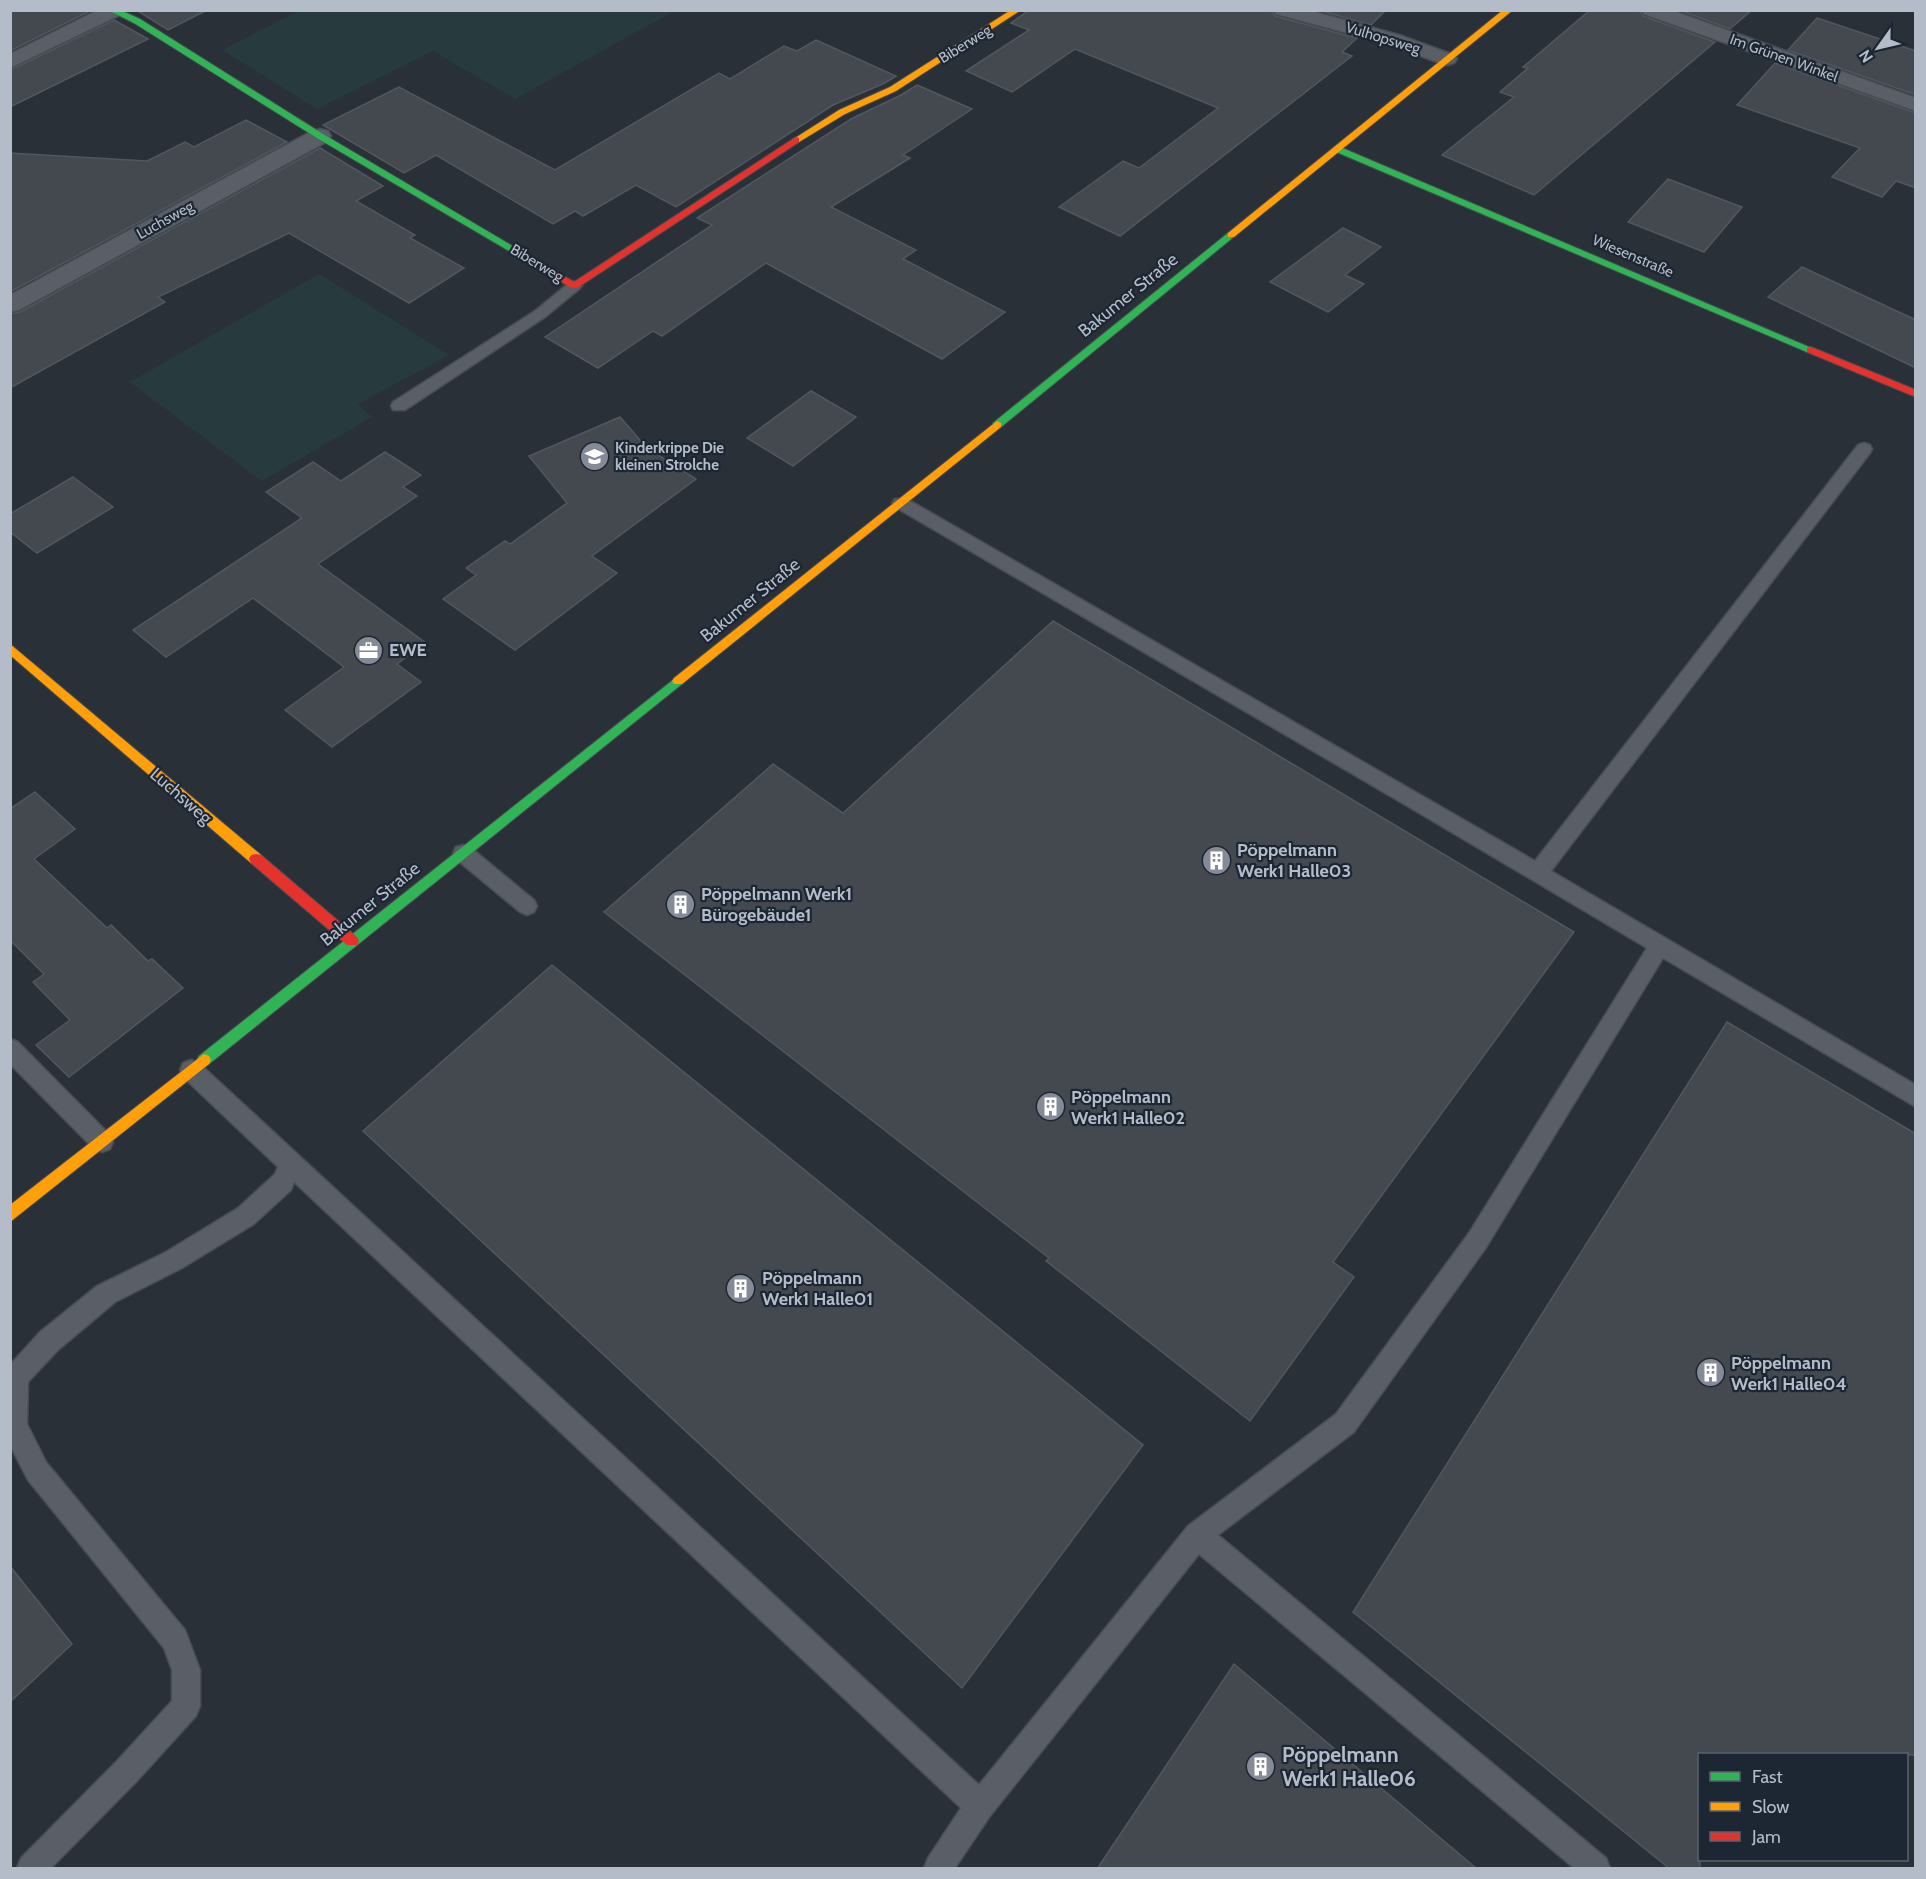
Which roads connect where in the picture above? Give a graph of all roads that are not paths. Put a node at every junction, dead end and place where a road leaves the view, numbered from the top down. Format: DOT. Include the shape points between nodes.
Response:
graph roads {
  1 [pos="1017,10"];
  2 [pos="1283,10"];
  3 [pos="1509,10"];
  4 [pos="1651,10"];
  5 [pos="112,11"];
  6 [pos="1447,59"];
  7 [pos="10,62"];
  8 [pos="1916,105"];
  9 [pos="320,136"];
  10 [pos="1337,149"];
  11 [pos="574,286"];
  12 [pos="10,305"];
  13 [pos="1916,394"];
  14 [pos="399,405"];
  15 [pos="1864,449"];
  16 [pos="901,503"];
  17 [pos="10,648"];
  18 [pos="463,853"];
  19 [pos="1538,873"];
  20 [pos="528,906"];
  21 [pos="352,941"];
  22 [pos="1660,945"];
  23 [pos="10,1049"];
  24 [pos="191,1070"];
  25 [pos="1916,1097"];
  26 [pos="102,1142"];
  27 [pos="291,1164"];
  28 [pos="10,1215"];
  29 [pos="1197,1535"];
  30 [pos="980,1806"];
  31 [pos="31,1869"];
  32 [pos="938,1869"];
  33 [pos="1596,1869"];
  1 -- 11 [label="street, Biberweg" via="893,89 842,112 782,149"];
  2 -- 6 [label="street, Vulhopsweg" via="1392,39"];
  3 -- 6 [label="street, Bakumer Straße"];
  4 -- 8 [label="street, Im Grünen Winkel"];
  5 -- 7 [label="street, Biberweg"];
  5 -- 9 [label="street, Biberweg" via="137,21"];
  6 -- 10 [label="street, Bakumer Straße"];
  9 -- 11 [label="street, Biberweg"];
  9 -- 12 [label="street, Luchsweg"];
  10 -- 13 [label="street, Wiesenstraße"];
  10 -- 16 [label="street, Bakumer Straße"];
  11 -- 14 [label="lane" via="540,314"];
  15 -- 19 [label="lane"];
  16 -- 18 [label="street, Bakumer Straße"];
  16 -- 19 [label="lane"];
  17 -- 21 [label="street, Luchsweg"];
  18 -- 20 [label="lane"];
  18 -- 21 [label="street, Bakumer Straße"];
  19 -- 22 [label="lane"];
  21 -- 24 [label="street, Bakumer Straße"];
  22 -- 25 [label="lane"];
  22 -- 29 [label="lane" via="1477,1241 1345,1423"];
  23 -- 26 [label="lane"];
  24 -- 26 [label="street, Bakumer Straße"];
  24 -- 27 [label="lane"];
  26 -- 28 [label="street, Bakumer Straße"];
  27 -- 30 [label="lane"];
  27 -- 31 [label="lane" via="283,1182 246,1216 174,1260 106,1294 49,1341 16,1377 14,1425 38,1471 175,1640 186,1670 186,1706"];
  29 -- 30 [label="lane"];
  29 -- 33 [label="lane"];
  30 -- 32 [label="lane"];
}
